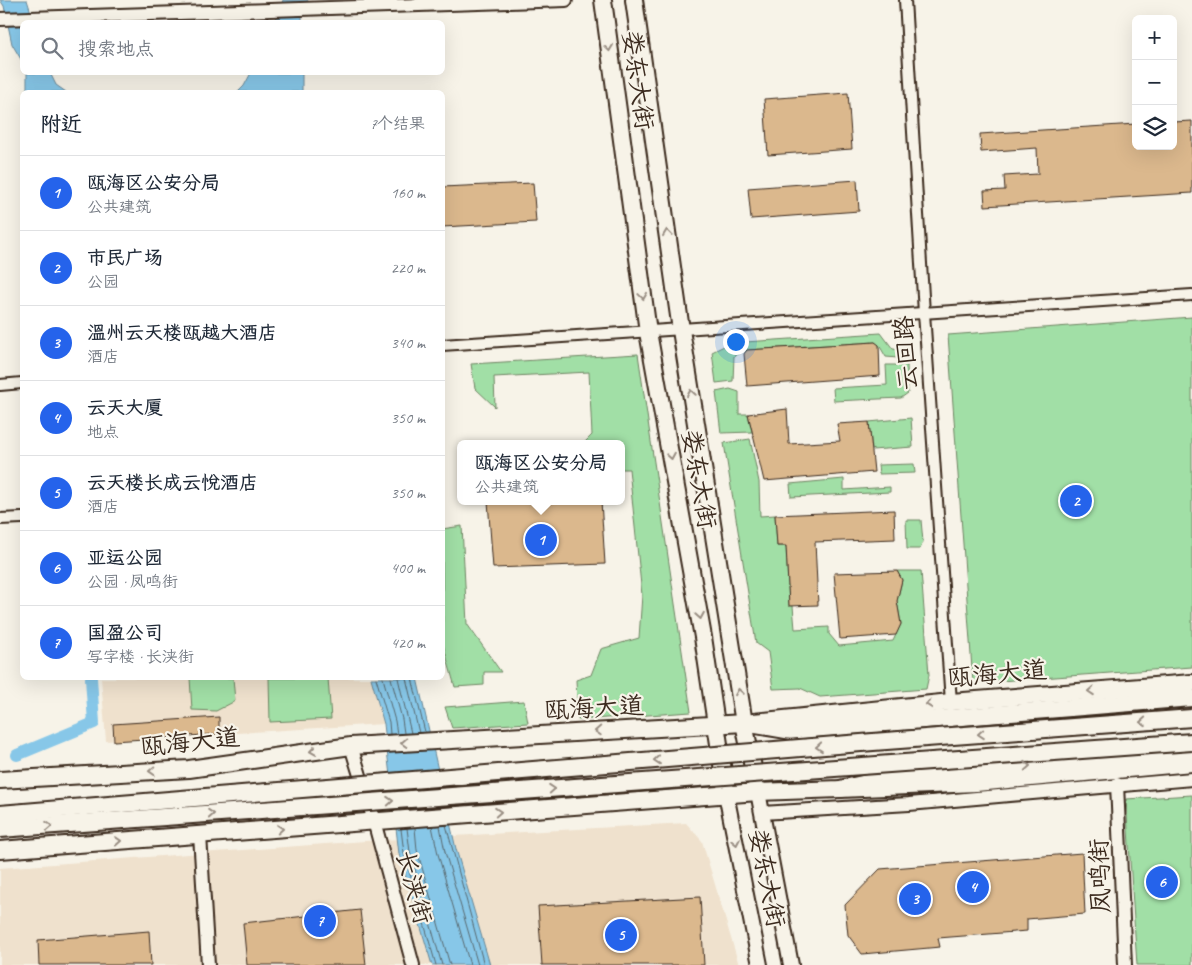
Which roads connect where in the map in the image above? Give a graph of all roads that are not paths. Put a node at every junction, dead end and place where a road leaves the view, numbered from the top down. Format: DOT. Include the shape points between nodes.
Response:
graph roads {
  1 [pos="566,0"];
  2 [pos="603,0"];
  3 [pos="634,0"];
  4 [pos="905,0"];
  5 [pos="0,19"];
  6 [pos="1192,295"];
  7 [pos="924,313"];
  8 [pos="681,330"];
  9 [pos="648,332"];
  10 [pos="445,345"];
  11 [pos="20,383"];
  12 [pos="0,385"];
  13 [pos="20,518"];
  14 [pos="0,519"];
  15 [pos="1192,683"];
  16 [pos="1192,698"];
  17 [pos="951,702"];
  18 [pos="1192,718"];
  19 [pos="744,722"];
  20 [pos="716,724"];
  21 [pos="1192,742"];
  22 [pos="351,746"];
  23 [pos="1192,754"];
  24 [pos="1192,763"];
  25 [pos="1192,779"];
  26 [pos="0,780"];
  27 [pos="1117,784"];
  28 [pos="840,789"];
  29 [pos="758,792"];
  30 [pos="726,794"];
  31 [pos="762,813"];
  32 [pos="0,814"];
  33 [pos="374,821"];
  34 [pos="0,830"];
  35 [pos="200,835"];
  36 [pos="0,850"];
  37 [pos="208,965"];
  38 [pos="413,965"];
  39 [pos="760,965"];
  40 [pos="791,965"];
  41 [pos="1125,965"];
  1 -- 5 [label="street"];
  2 -- 9 [label="main road, 娄东大街, one-way"];
  8 -- 3 [label="main road, 娄东大街, one-way"];
  4 -- 7 [label="street, 云回路"];
  6 -- 7 [label="street"];
  7 -- 8 [label="street"];
  7 -- 17 [label="street, 云回路"];
  8 -- 9 [label="street"];
  19 -- 8 [label="main road, 娄东大街, one-way"];
  9 -- 10 [label="street"];
  9 -- 20 [label="main road, 娄东大街, one-way" via="704,637"];
  11 -- 12 [label="street"];
  13 -- 14 [label="street"];
  15 -- 17 [label="main road, 瓯海大道, one-way"];
  16 -- 19 [label="main road" via="792,732"];
  17 -- 19 [label="main road, 瓯海大道, one-way"];
  18 -- 32 [label="main road, one-way, bridge"];
  19 -- 20 [label="main road, 瓯海大道"];
  19 -- 29 [label="main road, 娄东大街"];
  20 -- 22 [label="main road, 瓯海大道, one-way"];
  20 -- 30 [label="main road, 娄东大街"];
  34 -- 21 [label="main road, one-way, bridge"];
  22 -- 26 [label="main road, 瓯海大道, one-way" via="189,769"];
  22 -- 33 [label="street, 长浃街"];
  28 -- 23 [label="main road, one-way" via="898,776"];
  24 -- 28 [label="main road" via="976,784"];
  25 -- 27 [label="street"];
  27 -- 31 [label="street" via="909,804"];
  27 -- 41 [label="street, 凤鸣街"];
  28 -- 29 [label="main road"];
  29 -- 30 [label="main road"];
  29 -- 31 [label="main road, 娄东大街"];
  33 -- 30 [label="main road, one-way"];
  30 -- 39 [label="main road, 娄东大街, one-way"];
  31 -- 40 [label="main road, 娄东大街"];
  35 -- 33 [label="main road, one-way"];
  33 -- 38 [label="street, 长浃街"];
  36 -- 35 [label="main road, one-way"];
  35 -- 37 [label="street"];
}
